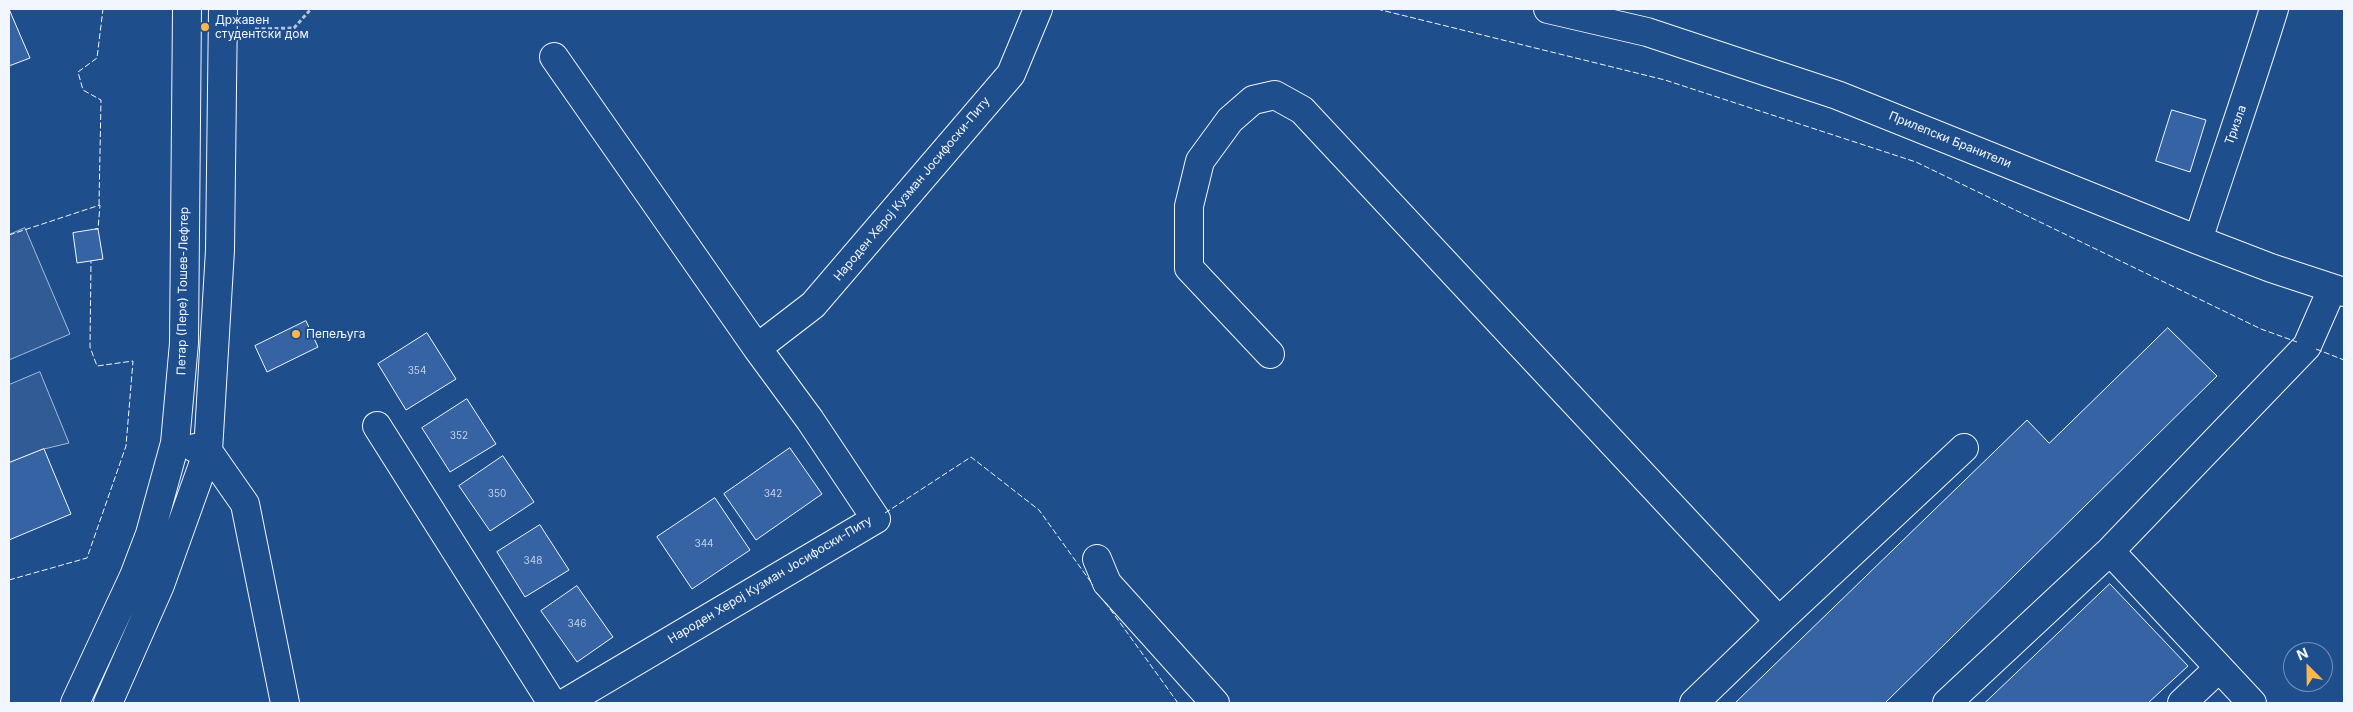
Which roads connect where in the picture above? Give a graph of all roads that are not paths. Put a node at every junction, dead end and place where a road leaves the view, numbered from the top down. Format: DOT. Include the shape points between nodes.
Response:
graph roads {
  1 [pos="187,9"];
  2 [pos="1038,9"];
  3 [pos="1548,9"];
  4 [pos="2274,9"];
  5 [pos="223,19"];
  6 [pos="554,57"];
  7 [pos="2198,240"];
  8 [pos="2338,291"];
  9 [pos="757,348"];
  10 [pos="1270,354"];
  11 [pos="377,426"];
  12 [pos="176,443"];
  13 [pos="1964,448"];
  14 [pos="208,451"];
  15 [pos="2110,551"];
  16 [pos="1096,559"];
  17 [pos="1779,621"];
  18 [pos="2219,668"];
  19 [pos="75,703"];
  20 [pos="108,703"];
  21 [pos="284,703"];
  22 [pos="552,703"];
  23 [pos="566,703"];
  24 [pos="1215,703"];
  25 [pos="1694,703"];
  26 [pos="1946,703"];
  27 [pos="2182,703"];
  28 [pos="2252,703"];
  1 -- 12 [label="street, Петар (Пере) Тошев-Лефтер" via="184,343"];
  2 -- 9 [label="street, Народен Херој Кузман Јосифоски-Питу" via="1011,74 813,305"];
  3 -- 7 [label="street, Прилепски Бранители" via="1647,32 1837,95"];
  4 -- 7 [label="street, Тризла"];
  5 -- 14 [label="street" via="220,250"];
  6 -- 9 [label="street, Народен Херој Кузман Јосифоски-Питу"];
  7 -- 8 [label="street, Прилепски Бранители"];
  8 -- 15 [label="street" via="2307,346"];
  9 -- 23 [label="street, Народен Херој Кузман Јосифоски-Питу" via="876,519"];
  10 -- 17 [label="street" via="1188,268 1189,206 1200,161 1230,120 1253,100 1275,96 1302,110"];
  11 -- 22 [label="street"];
  12 -- 14 [label="street"];
  12 -- 19 [label="street, Петар (Пере) Тошев-Лефтер" via="150,534 134,576"];
  13 -- 17 [label="street"];
  14 -- 20 [label="street" via="160,586"];
  14 -- 21 [label="street" via="245,504"];
  15 -- 18 [label="street"];
  15 -- 26 [label="street"];
  16 -- 24 [label="street" via="1107,583"];
  17 -- 25 [label="street"];
  18 -- 27 [label="street"];
  18 -- 28 [label="street"];
}
